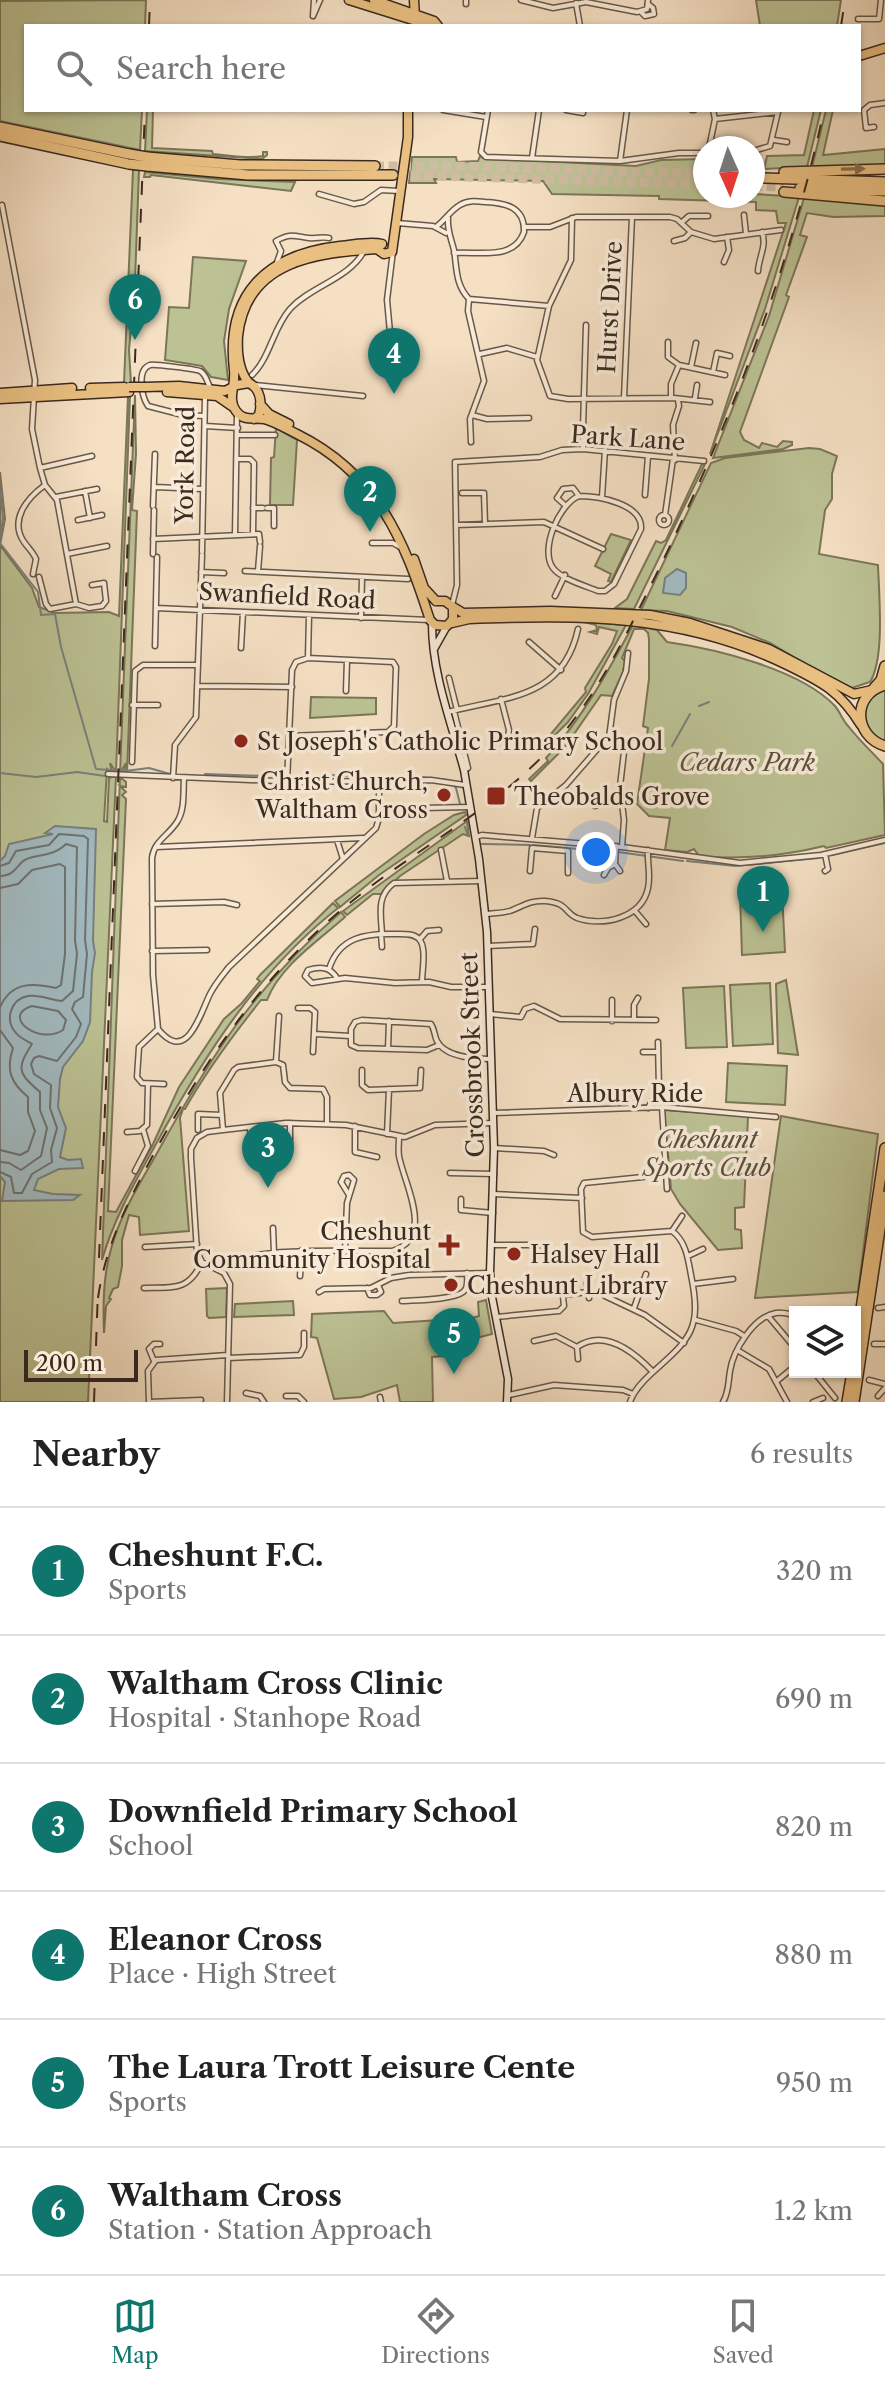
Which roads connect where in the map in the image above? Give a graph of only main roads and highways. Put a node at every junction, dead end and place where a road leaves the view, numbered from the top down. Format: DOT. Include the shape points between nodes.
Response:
graph roads {
  1 [pos="349,0"];
  2 [pos="374,0"];
  3 [pos="415,1"];
  4 [pos="400,12"];
  5 [pos="416,21"];
  6 [pos="885,48"];
  7 [pos="861,55"];
  8 [pos="408,112"];
  9 [pos="0,127"];
  10 [pos="0,136"];
  11 [pos="129,159"];
  12 [pos="147,162"];
  13 [pos="375,166"];
  14 [pos="885,169"];
  15 [pos="393,175"];
  16 [pos="885,182"];
  17 [pos="885,191"];
  18 [pos="885,201"];
  19 [pos="387,248"];
  20 [pos="251,381"];
  21 [pos="234,387"];
  22 [pos="206,390"];
  23 [pos="0,396"];
  24 [pos="260,402"];
  25 [pos="235,409"];
  26 [pos="254,419"];
  27 [pos="439,601"];
  28 [pos="452,606"];
  29 [pos="430,618"];
  30 [pos="449,624"];
  31 [pos="434,649"];
  32 [pos="885,666"];
  33 [pos="885,685"];
  34 [pos="873,689"];
  35 [pos="861,726"];
  36 [pos="870,738"];
  37 [pos="885,746"];
  38 [pos="885,756"];
  39 [pos="885,1148"];
  40 [pos="885,1196"];
  41 [pos="860,1306"];
  42 [pos="861,1338"];
  43 [pos="854,1378"];
  44 [pos="508,1398"];
  45 [pos="515,1402"];
  46 [pos="851,1402"];
  1 -- 4 [label="main road"];
  2 -- 4 [label="main road"];
  3 -- 4 [label="main road"];
  3 -- 5 [label="main road"];
  4 -- 5 [label="main road"];
  6 -- 7 [label="main road"];
  8 -- 19 [label="main road"];
  9 -- 11 [label="highway"];
  10 -- 11 [label="highway"];
  11 -- 12 [label="highway, bridge"];
  12 -- 13 [label="highway"];
  12 -- 15 [label="highway" via="239,175"];
  16 -- 14 [label="highway, one-way" via="764,175"];
  17 -- 18 [label="highway" via="784,190"];
  19 -- 20 [label="main road" via="299,260 257,289 239,333 240,366"];
  19 -- 21 [label="main road" via="330,247 276,265 253,286 237,314"];
  20 -- 21 [label="main road"];
  20 -- 24 [label="main road"];
  21 -- 22 [label="main road"];
  21 -- 25 [label="main road"];
  22 -- 23 [label="main road, bridge"];
  22 -- 25 [label="main road"];
  24 -- 26 [label="main road"];
  24 -- 27 [label="main road" via="269,414 337,453 372,487 398,523 424,588"];
  25 -- 26 [label="main road"];
  26 -- 29 [label="main road" via="292,431 340,462 376,499 398,533"];
  27 -- 28 [label="main road"];
  27 -- 29 [label="main road"];
  28 -- 30 [label="main road"];
  28 -- 34 [label="main road" via="463,613 650,615 769,649 854,694"];
  29 -- 30 [label="main road"];
  29 -- 31 [label="main road, Crossbrook Street"];
  30 -- 31 [label="main road"];
  30 -- 35 [label="main road" via="494,618 606,618 688,630 753,650 803,673 847,703"];
  31 -- 44 [label="main road, Crossbrook Street" via="453,711 486,914 494,1148 491,1277"];
  32 -- 34 [label="highway"];
  33 -- 34 [label="highway"];
  34 -- 35 [label="highway" via="860,711"];
  35 -- 36 [label="highway"];
  36 -- 37 [label="highway"];
  36 -- 38 [label="highway"];
  39 -- 41 [label="highway"];
  40 -- 42 [label="highway"];
  43 -- 46 [label="highway"];
  44 -- 45 [label="main road"];
}
